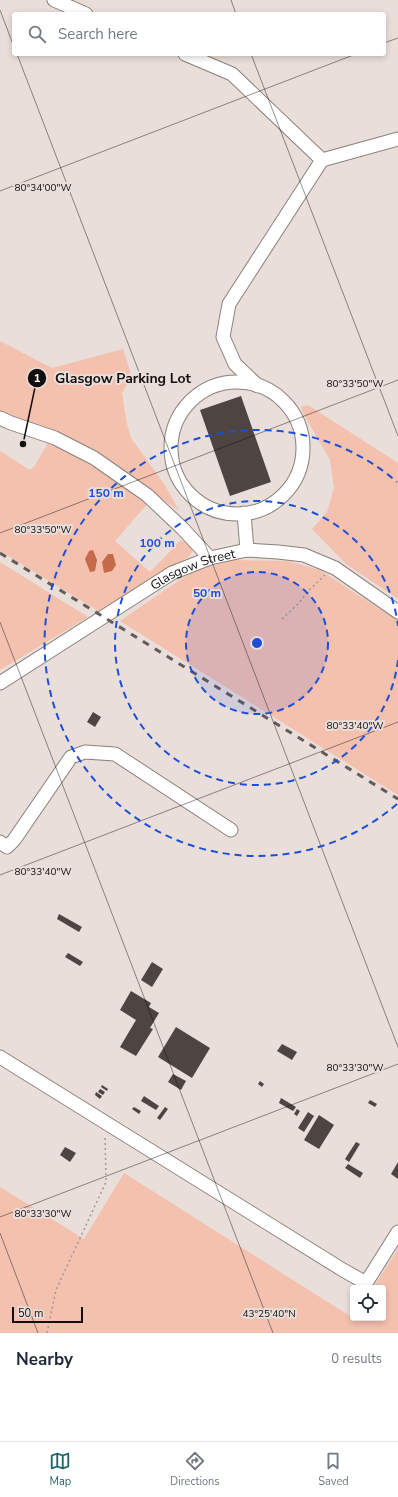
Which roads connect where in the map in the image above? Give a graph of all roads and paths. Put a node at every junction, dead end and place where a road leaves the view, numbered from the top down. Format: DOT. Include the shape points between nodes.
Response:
graph roads {
  1 [pos="54,0"];
  2 [pos="81,12"];
  3 [pos="190,56"];
  4 [pos="398,139"];
  5 [pos="322,160"];
  6 [pos="258,386"];
  7 [pos="0,418"];
  8 [pos="244,513"];
  9 [pos="247,550"];
  10 [pos="210,558"];
  11 [pos="334,568"];
  12 [pos="398,612"];
  13 [pos="282,619"];
  14 [pos="0,683"];
  15 [pos="231,830"];
  16 [pos="0,842"];
  17 [pos="0,1057"];
  18 [pos="104,1122"];
  19 [pos="398,1232"];
  20 [pos="47,1333"];
  1 -- 2 [label="street"];
  3 -- 5 [label="street" via="232,74"];
  4 -- 5 [label="street"];
  5 -- 6 [label="street" via="229,304 223,337 236,364"];
  6 -- 8 [label="street" via="268,389 286,403 299,423 304,445 301,468 290,488 274,503"];
  6 -- 8 [label="street" via="247,382 224,383 205,390 189,403 177,420 172,440 173,461 180,481 193,497 210,508 230,514"];
  7 -- 10 [label="street" via="55,438 94,458 147,495"];
  8 -- 9 [label="street"];
  9 -- 10 [label="street, Glasgow Street"];
  9 -- 11 [label="street, Glasgow Street" via="304,555"];
  10 -- 14 [label="street, Glasgow Street" via="172,573"];
  11 -- 12 [label="street, Glasgow Street"];
  11 -- 13 [label="path"];
  15 -- 16 [label="street" via="115,754 85,752 71,757 14,840 7,847"];
  17 -- 18 [label="street"];
  18 -- 19 [label="street" via="366,1283"];
  18 -- 20 [label="path" via="106,1182 56,1290"];
}
